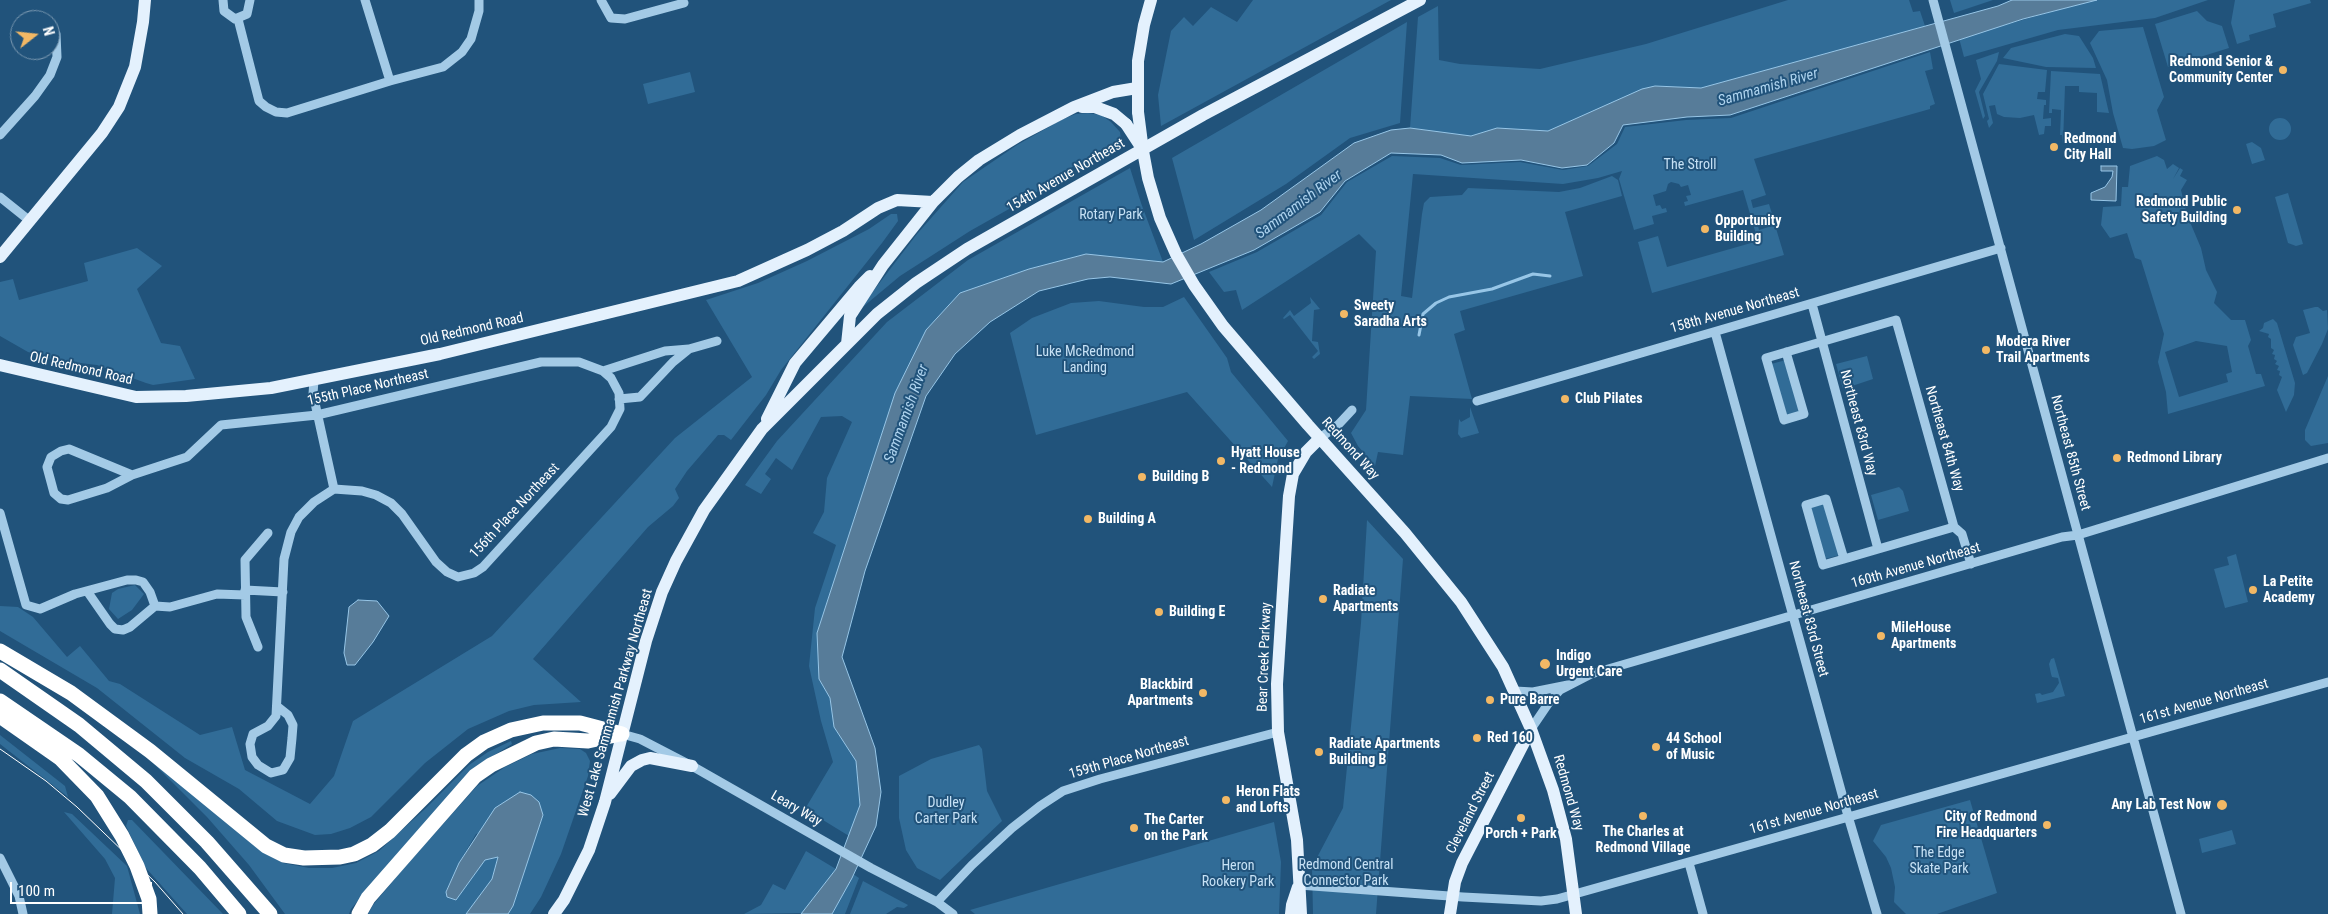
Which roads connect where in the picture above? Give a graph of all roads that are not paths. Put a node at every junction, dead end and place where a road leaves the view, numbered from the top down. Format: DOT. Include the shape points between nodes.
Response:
graph roads {
  1 [pos="145,0"];
  2 [pos="224,0"];
  3 [pos="250,0"];
  4 [pos="365,0"];
  5 [pos="479,0"];
  6 [pos="600,0"];
  7 [pos="1151,0"];
  8 [pos="1420,0"];
  9 [pos="1933,0"];
  10 [pos="684,3"];
  11 [pos="238,19"];
  12 [pos="55,60"];
  13 [pos="390,81"];
  14 [pos="1137,88"];
  15 [pos="1074,107"];
  16 [pos="0,136"];
  17 [pos="1143,151"];
  18 [pos="0,197"];
  19 [pos="933,202"];
  20 [pos="30,221"];
  21 [pos="2001,248"];
  22 [pos="0,257"];
  23 [pos="883,264"];
  24 [pos="1812,304"];
  25 [pos="1715,332"];
  26 [pos="717,341"];
  27 [pos="1822,341"];
  28 [pos="847,344"];
  29 [pos="689,349"];
  30 [pos="1786,352"];
  31 [pos="0,364"];
  32 [pos="604,371"];
  33 [pos="314,380"];
  34 [pos="619,399"];
  35 [pos="1477,401"];
  36 [pos="1352,410"];
  37 [pos="317,415"];
  38 [pos="762,428"];
  39 [pos="1320,438"];
  40 [pos="2328,458"];
  41 [pos="132,475"];
  42 [pos="334,488"];
  43 [pos="0,513"];
  44 [pos="1954,527"];
  45 [pos="268,533"];
  46 [pos="2078,535"];
  47 [pos="1878,549"];
  48 [pos="1844,559"];
  49 [pos="1971,564"];
  50 [pos="87,591"];
  51 [pos="245,592"];
  52 [pos="283,592"];
  53 [pos="155,606"];
  54 [pos="1793,616"];
  55 [pos="258,647"];
  56 [pos="0,651"];
  57 [pos="0,670"];
  58 [pos="2328,682"];
  59 [pos="1569,684"];
  60 [pos="1515,691"];
  61 [pos="0,701"];
  62 [pos="278,707"];
  63 [pos="0,716"];
  64 [pos="1531,729"];
  65 [pos="1278,732"];
  66 [pos="622,734"];
  67 [pos="2132,737"];
  68 [pos="692,766"];
  69 [pos="605,802"];
  70 [pos="1848,816"];
  71 [pos="0,858"];
  72 [pos="1689,863"];
  73 [pos="1299,885"];
  74 [pos="1575,896"];
  75 [pos="1452,897"];
  76 [pos="937,902"];
  77 [pos="23,914"];
  78 [pos="150,914"];
  79 [pos="239,914"];
  80 [pos="270,914"];
  81 [pos="359,914"];
  82 [pos="554,914"];
  83 [pos="953,914"];
  84 [pos="1291,914"];
  85 [pos="1301,914"];
  86 [pos="1450,914"];
  87 [pos="1576,914"];
  88 [pos="1703,914"];
  89 [pos="1878,914"];
  90 [pos="2181,914"];
  1 -- 20 [label="main road" via="135,67 119,107 102,133"];
  2 -- 11 [label="street" via="224,12"];
  3 -- 11 [label="street" via="248,14"];
  4 -- 13 [label="street"];
  5 -- 13 [label="street" via="476,24 462,52 443,67"];
  6 -- 10 [label="street" via="611,18 626,19"];
  7 -- 14 [label="main road, Redmond Way" via="1138,61"];
  8 -- 28 [label="main road, 154th Avenue Northeast" via="1203,115 967,249 880,311"];
  9 -- 21 [label="street, Northeast 85th Street"];
  11 -- 13 [label="street" via="259,101 266,108 287,113"];
  12 -- 16 [label="street" via="50,75 35,96"];
  14 -- 15 [label="main road" via="1113,92"];
  14 -- 17 [label="main road, Redmond Way, bridge"];
  15 -- 17 [label="main road, bridge" via="1095,107 1114,114 1126,124"];
  15 -- 19 [label="main road" via="979,160"];
  17 -- 39 [label="main road, Redmond Way" via="1160,218 1194,285 1223,326"];
  18 -- 20 [label="street"];
  19 -- 23 [label="main road"];
  19 -- 33 [label="main road, Old Redmond Road" via="897,200 878,208 843,232 738,281 440,354"];
  20 -- 22 [label="main road"];
  21 -- 24 [label="street, 158th Avenue Northeast"];
  21 -- 46 [label="street, Northeast 85th Street"];
  23 -- 28 [label="main road" via="850,316"];
  23 -- 38 [label="main road" via="859,287 795,363"];
  24 -- 25 [label="street, 158th Avenue Northeast"];
  24 -- 27 [label="street, Northeast 83rd Way"];
  25 -- 35 [label="street, 158th Avenue Northeast"];
  25 -- 54 [label="street, Northeast 83rd Street"];
  26 -- 29 [label="street"];
  27 -- 30 [label="street"];
  27 -- 44 [label="street, Northeast 84th Way" via="1896,320"];
  27 -- 47 [label="street, Northeast 83rd Way"];
  28 -- 38 [label="main road, 154th Avenue Northeast"];
  29 -- 32 [label="street" via="665,351"];
  29 -- 34 [label="street" via="640,397"];
  30 -- 30 [label="street" via="1766,358 1784,420 1804,414"];
  31 -- 33 [label="main road, Old Redmond Road" via="115,393 144,397 238,392"];
  32 -- 34 [label="street" via="615,386"];
  32 -- 37 [label="street, 155th Place Northeast" via="579,362 541,362"];
  33 -- 37 [label="street"];
  34 -- 42 [label="street, 156th Place Northeast" via="620,409 610,427 483,567 458,577 436,562 391,503 362,491"];
  36 -- 39 [label="street"];
  37 -- 41 [label="street, 155th Place Northeast" via="221,425 187,457"];
  37 -- 42 [label="street"];
  38 -- 66 [label="main road, West Lake Sammamish Parkway Northeast" via="704,510 669,575 653,618"];
  39 -- 60 [label="main road, Redmond Way" via="1405,533 1461,602"];
  39 -- 65 [label="main road, Bear Creek Parkway" via="1297,464 1289,496"];
  40 -- 46 [label="street, 160th Avenue Northeast"];
  41 -- 41 [label="street, 155th Place Northeast" via="107,488 68,500 54,493 47,468 51,457 70,449"];
  42 -- 52 [label="street" via="299,517 291,532 284,559"];
  43 -- 50 [label="street" via="26,604 40,609"];
  44 -- 47 [label="street"];
  44 -- 49 [label="street, Northeast 84th Way" via="1962,534"];
  45 -- 51 [label="street" via="245,560"];
  46 -- 49 [label="street, 160th Avenue Northeast"];
  46 -- 67 [label="street, Northeast 85th Street"];
  47 -- 48 [label="street"];
  48 -- 48 [label="street" via="1826,499 1806,505 1823,565"];
  49 -- 54 [label="street, 160th Avenue Northeast"];
  50 -- 53 [label="street" via="136,580 143,582"];
  50 -- 53 [label="street" via="115,629 130,627"];
  51 -- 52 [label="street"];
  51 -- 53 [label="street" via="217,594 170,607"];
  51 -- 55 [label="street" via="246,617"];
  52 -- 62 [label="street"];
  54 -- 59 [label="street, 160th Avenue Northeast" via="1600,671"];
  54 -- 70 [label="street, Northeast 83rd Street"];
  56 -- 66 [label="highway" via="70,693 150,751 266,846 284,855 304,858 340,857 372,845 466,754 511,730 543,723 580,723"];
  57 -- 80 [label="highway" via="79,725 146,781 207,842"];
  58 -- 67 [label="street, 161st Avenue Northeast"];
  59 -- 60 [label="street" via="1534,692"];
  59 -- 64 [label="street, 160th Avenue Northeast" via="1550,700"];
  60 -- 64 [label="main road, Redmond Way"];
  61 -- 79 [label="highway" via="79,755 130,797 200,868"];
  62 -- 62 [label="street" via="276,716 268,726 253,734 250,744 252,757 271,773 283,770 290,758 293,725 288,715"];
  63 -- 78 [label="highway" via="60,758 97,796 137,866"];
  64 -- 74 [label="main road, Redmond Way" via="1561,820"];
  64 -- 75 [label="main road, Cleveland Street" via="1470,845"];
  65 -- 73 [label="main road, Bear Creek Parkway" via="1297,840"];
  65 -- 76 [label="street, 159th Place Northeast" via="1063,791 1012,828"];
  66 -- 68 [label="street, Leary Way" via="640,738"];
  66 -- 69 [label="main road, West Lake Sammamish Parkway Northeast"];
  66 -- 81 [label="highway" via="588,741 554,739 536,743 491,765 475,776 368,898"];
  67 -- 70 [label="street, 161st Avenue Northeast"];
  67 -- 90 [label="street, Northeast 85th Street"];
  68 -- 69 [label="main road" via="650,758 642,760 631,766"];
  68 -- 76 [label="street, Leary Way"];
  69 -- 82 [label="main road, West Lake Sammamish Parkway Northeast" via="589,850"];
  70 -- 72 [label="street, 161st Avenue Northeast"];
  70 -- 89 [label="street, Northeast 83rd Street"];
  71 -- 77 [label="street" via="19,896"];
  72 -- 74 [label="street, 161st Avenue Northeast"];
  72 -- 88 [label="street"];
  73 -- 75 [label="street, 161st Avenue Northeast"];
  73 -- 84 [label="main road, Bear Creek Parkway"];
  73 -- 85 [label="main road, Bear Creek Parkway"];
  74 -- 75 [label="street, 161st Avenue Northeast" via="1542,901"];
  74 -- 87 [label="main road, Redmond Way"];
  75 -- 86 [label="main road, Cleveland Street"];
  76 -- 83 [label="street, Leary Way"];
}
